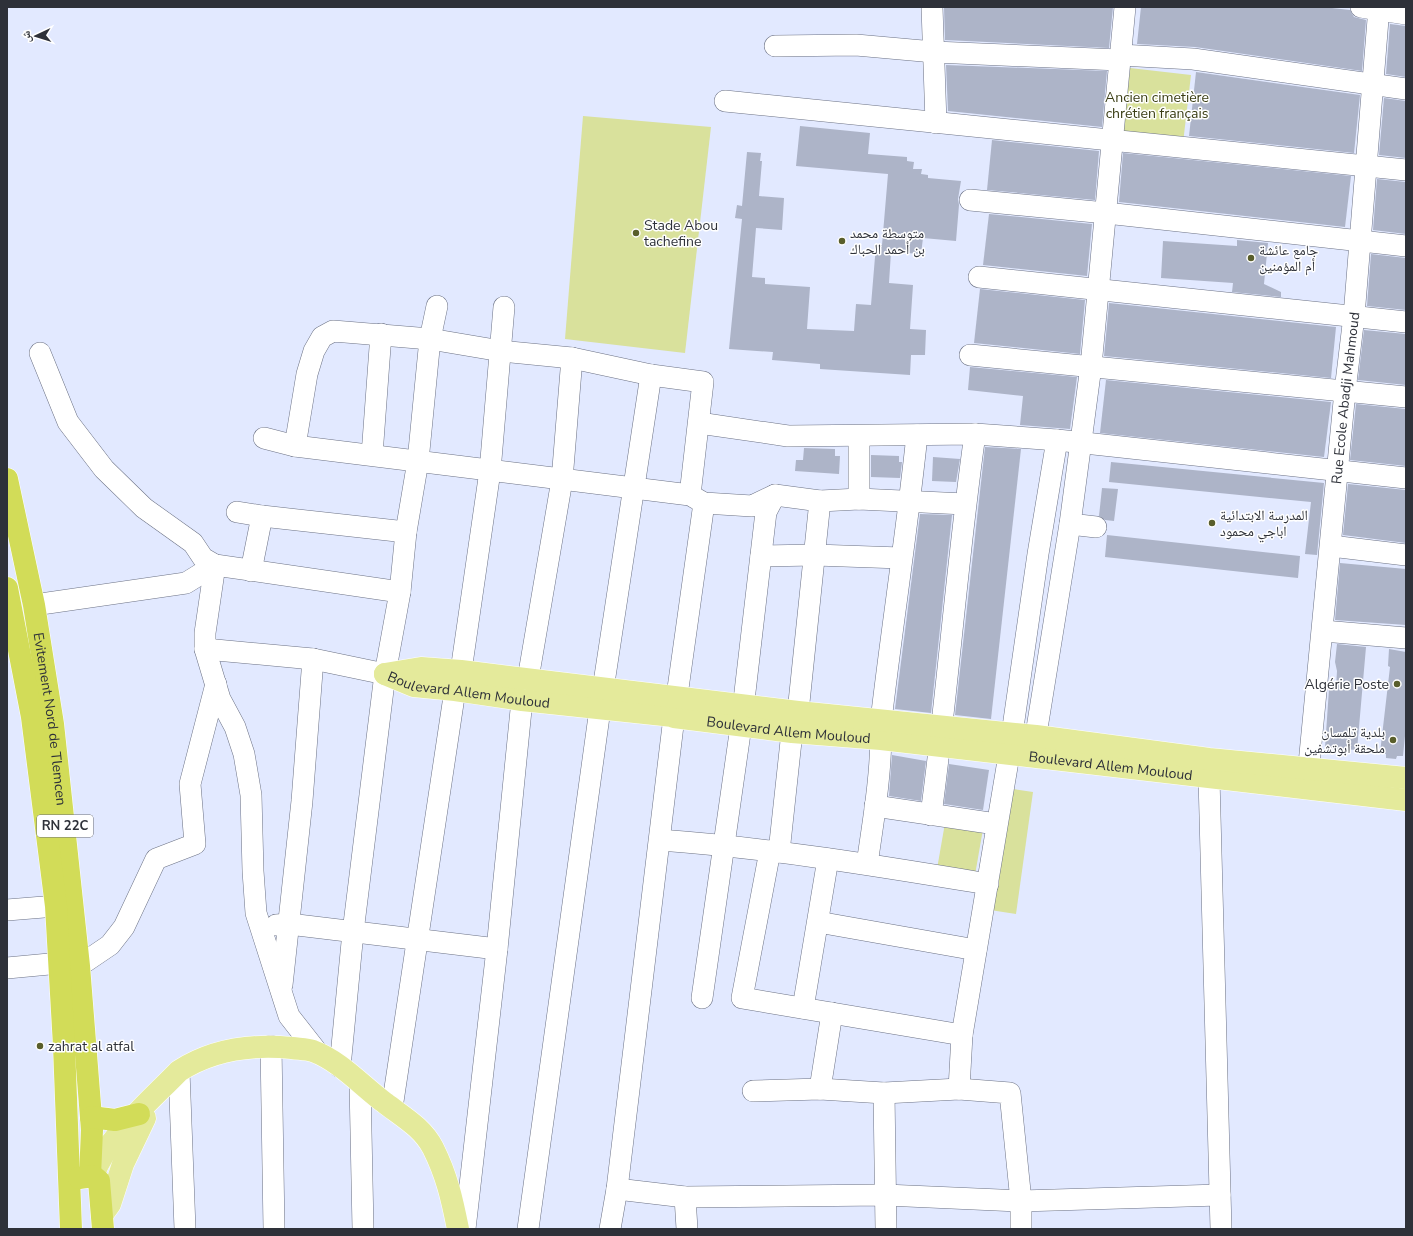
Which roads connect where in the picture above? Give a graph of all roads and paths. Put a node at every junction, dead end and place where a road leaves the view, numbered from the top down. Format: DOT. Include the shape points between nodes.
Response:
graph roads {
  1 [pos="932,7"];
  2 [pos="1126,7"];
  3 [pos="1373,8"];
  4 [pos="1406,14"];
  5 [pos="775,46"];
  6 [pos="934,52"];
  7 [pos="1120,57"];
  8 [pos="1374,85"];
  9 [pos="1406,90"];
  10 [pos="725,101"];
  11 [pos="936,123"];
  12 [pos="1113,140"];
  13 [pos="1366,166"];
  14 [pos="1406,170"];
  15 [pos="970,200"];
  16 [pos="1106,213"];
  17 [pos="1360,241"];
  18 [pos="1406,246"];
  19 [pos="979,277"];
  20 [pos="1099,289"];
  21 [pos="437,306"];
  22 [pos="504,307"];
  23 [pos="1354,316"];
  24 [pos="1406,322"];
  25 [pos="381,334"];
  26 [pos="430,338"];
  27 [pos="501,351"];
  28 [pos="40,353"];
  29 [pos="970,354"];
  30 [pos="572,358"];
  31 [pos="1091,366"];
  32 [pos="651,375"];
  33 [pos="1345,391"];
  34 [pos="1406,397"];
  35 [pos="699,423"];
  36 [pos="976,434"];
  37 [pos="916,435"];
  38 [pos="859,436"];
  39 [pos="264,438"];
  40 [pos="1057,440"];
  41 [pos="1081,442"];
  42 [pos="295,446"];
  43 [pos="372,456"];
  44 [pos="418,461"];
  45 [pos="490,471"];
  46 [pos="1338,471"];
  47 [pos="1406,478"];
  48 [pos="7,479"];
  49 [pos="562,480"];
  50 [pos="634,488"];
  51 [pos="775,494"];
  52 [pos="697,499"];
  53 [pos="859,499"];
  54 [pos="820,501"];
  55 [pos="910,501"];
  56 [pos="965,504"];
  57 [pos="237,512"];
  58 [pos="262,516"];
  59 [pos="1070,524"];
  60 [pos="1096,527"];
  61 [pos="406,532"];
  62 [pos="1331,546"];
  63 [pos="1038,554"];
  64 [pos="815,555"];
  65 [pos="1406,555"];
  66 [pos="761,556"];
  67 [pos="1064,556"];
  68 [pos="900,558"];
  69 [pos="215,565"];
  70 [pos="251,571"];
  71 [pos="7,588"];
  72 [pos="400,592"];
  73 [pos="34,606"];
  74 [pos="1322,631"];
  75 [pos="1406,638"];
  76 [pos="205,649"];
  77 [pos="313,659"];
  78 [pos="14,660"];
  79 [pos="385,674"];
  80 [pos="528,679"];
  81 [pos="458,681"];
  82 [pos="216,684"];
  83 [pos="602,699"];
  84 [pos="522,700"];
  85 [pos="743,704"];
  86 [pos="675,707"];
  87 [pos="795,722"];
  88 [pos="741,726"];
  89 [pos="881,730"];
  90 [pos="1036,736"];
  91 [pos="940,737"];
  92 [pos="1010,745"];
  93 [pos="1032,758"];
  94 [pos="1209,768"];
  95 [pos="1406,778"];
  96 [pos="1308,779"];
  97 [pos="1406,800"];
  98 [pos="875,806"];
  99 [pos="930,815"];
  100 [pos="996,824"];
  101 [pos="660,840"];
  102 [pos="723,844"];
  103 [pos="774,851"];
  104 [pos="828,859"];
  105 [pos="867,864"];
  106 [pos="988,884"];
  107 [pos="56,906"];
  108 [pos="7,910"];
  109 [pos="818,922"];
  110 [pos="289,924"];
  111 [pos="260,925"];
  112 [pos="353,932"];
  113 [pos="417,940"];
  114 [pos="497,949"];
  115 [pos="976,950"];
  116 [pos="70,964"];
  117 [pos="7,968"];
  118 [pos="281,991"];
  119 [pos="702,998"];
  120 [pos="803,1008"];
  121 [pos="832,1013"];
  122 [pos="962,1035"];
  123 [pos="271,1046"];
  124 [pos="318,1054"];
  125 [pos="340,1067"];
  126 [pos="179,1071"];
  127 [pos="360,1083"];
  128 [pos="820,1089"];
  129 [pos="959,1089"];
  130 [pos="752,1090"];
  131 [pos="158,1093"];
  132 [pos="884,1093"];
  133 [pos="392,1108"];
  134 [pos="138,1114"];
  135 [pos="91,1117"];
  136 [pos="92,1176"];
  137 [pos="70,1186"];
  138 [pos="617,1189"];
  139 [pos="885,1195"];
  140 [pos="1220,1195"];
  141 [pos="685,1197"];
  142 [pos="1021,1201"];
  143 [pos="103,1222"];
  144 [pos="71,1229"];
  145 [pos="185,1229"];
  146 [pos="274,1229"];
  147 [pos="363,1229"];
  148 [pos="458,1229"];
  149 [pos="465,1229"];
  150 [pos="528,1229"];
  151 [pos="610,1229"];
  152 [pos="688,1229"];
  153 [pos="886,1229"];
  154 [pos="1021,1229"];
  155 [pos="1221,1229"];
  1 -- 6 [label="street"];
  2 -- 7 [label="street"];
  3 -- 4 [label="street"];
  3 -- 8 [label="street, Rue Ecole Abadji Mahmoud"];
  5 -- 6 [label="street" via="856,45"];
  6 -- 7 [label="street"];
  6 -- 11 [label="street"];
  7 -- 8 [label="street" via="1193,59"];
  7 -- 12 [label="street"];
  8 -- 9 [label="street"];
  8 -- 13 [label="street, Rue Ecole Abadji Mahmoud"];
  10 -- 11 [label="street"];
  11 -- 12 [label="street"];
  12 -- 13 [label="street"];
  12 -- 16 [label="street"];
  13 -- 14 [label="street"];
  13 -- 17 [label="street, Rue Ecole Abadji Mahmoud"];
  15 -- 16 [label="street"];
  16 -- 17 [label="street"];
  16 -- 20 [label="street"];
  17 -- 18 [label="street"];
  17 -- 23 [label="street, Rue Ecole Abadji Mahmoud"];
  19 -- 20 [label="street"];
  20 -- 23 [label="street"];
  20 -- 31 [label="street"];
  21 -- 26 [label="street"];
  22 -- 27 [label="street"];
  23 -- 24 [label="street"];
  23 -- 33 [label="street, Rue Ecole Abadji Mahmoud"];
  25 -- 26 [label="street"];
  25 -- 42 [label="street" via="333,331 322,337 314,351 307,374"];
  25 -- 43 [label="street"];
  26 -- 27 [label="street"];
  26 -- 44 [label="street"];
  27 -- 30 [label="street"];
  27 -- 45 [label="street"];
  28 -- 69 [label="street" via="68,422 104,470 144,508 193,543 203,558"];
  29 -- 31 [label="street"];
  30 -- 32 [label="street"];
  30 -- 49 [label="street"];
  31 -- 33 [label="street"];
  31 -- 41 [label="street"];
  32 -- 35 [label="street" via="703,382"];
  32 -- 50 [label="street"];
  33 -- 34 [label="street"];
  33 -- 46 [label="street, Rue Ecole Abadji Mahmoud"];
  35 -- 38 [label="street" via="788,436"];
  35 -- 52 [label="street"];
  36 -- 37 [label="street"];
  36 -- 40 [label="street"];
  36 -- 56 [label="street"];
  37 -- 38 [label="street"];
  37 -- 55 [label="street"];
  38 -- 53 [label="street"];
  39 -- 42 [label="street"];
  40 -- 41 [label="street"];
  40 -- 63 [label="street"];
  41 -- 46 [label="street"];
  41 -- 59 [label="street"];
  42 -- 43 [label="street"];
  43 -- 44 [label="street"];
  44 -- 45 [label="street"];
  44 -- 61 [label="street"];
  45 -- 49 [label="street"];
  45 -- 81 [label="street"];
  46 -- 47 [label="street"];
  46 -- 62 [label="street, Rue Ecole Abadji Mahmoud"];
  48 -- 73 [label="highway, Evitement Nord de Tlemcen / RN 22C"];
  49 -- 50 [label="street"];
  49 -- 80 [label="street"];
  50 -- 52 [label="street"];
  50 -- 83 [label="street"];
  51 -- 52 [label="street" via="752,506"];
  51 -- 54 [label="street"];
  51 -- 66 [label="street" via="766,512"];
  52 -- 86 [label="street"];
  53 -- 54 [label="street"];
  53 -- 55 [label="street"];
  54 -- 64 [label="street"];
  55 -- 56 [label="street"];
  55 -- 68 [label="street"];
  56 -- 91 [label="street"];
  57 -- 58 [label="street"];
  58 -- 61 [label="street"];
  58 -- 70 [label="street"];
  59 -- 60 [label="street"];
  59 -- 67 [label="street"];
  61 -- 72 [label="street"];
  62 -- 65 [label="street"];
  62 -- 74 [label="street, Rue Ecole Abadji Mahmoud"];
  63 -- 67 [label="street"];
  63 -- 92 [label="street"];
  64 -- 66 [label="street"];
  64 -- 68 [label="street"];
  64 -- 87 [label="street"];
  66 -- 85 [label="street"];
  67 -- 90 [label="street"];
  68 -- 89 [label="street"];
  69 -- 70 [label="street"];
  69 -- 73 [label="street" via="186,583"];
  69 -- 76 [label="street"];
  70 -- 72 [label="street"];
  71 -- 78 [label="highway, Evitement Nord de Tlemcen / RN 22C"];
  72 -- 79 [label="street"];
  73 -- 116 [label="highway, Evitement Nord de Tlemcen / RN 22C" via="54,724"];
  74 -- 75 [label="street"];
  74 -- 96 [label="street, Rue Ecole Abadji Mahmoud"];
  76 -- 77 [label="street"];
  76 -- 82 [label="street"];
  77 -- 79 [label="street"];
  77 -- 110 [label="street"];
  78 -- 107 [label="highway, Evitement Nord de Tlemcen / RN 22C" via="40,772"];
  79 -- 81 [label="main road, Boulevard Allem Mouloud" via="414,686"];
  79 -- 112 [label="street"];
  80 -- 81 [label="main road, Boulevard Allem Mouloud"];
  80 -- 83 [label="main road, Boulevard Allem Mouloud"];
  80 -- 84 [label="street"];
  81 -- 84 [label="main road, Boulevard Allem Mouloud"];
  81 -- 113 [label="street"];
  82 -- 111 [label="street" via="244,754 251,795 252,870"];
  82 -- 116 [label="street" via="190,784 195,844 156,859 124,927 110,945"];
  83 -- 84 [label="main road, Boulevard Allem Mouloud"];
  83 -- 86 [label="main road, Boulevard Allem Mouloud" via="673,716"];
  83 -- 150 [label="street"];
  84 -- 114 [label="street"];
  85 -- 86 [label="main road, Boulevard Allem Mouloud"];
  85 -- 87 [label="main road, Boulevard Allem Mouloud"];
  85 -- 88 [label="street"];
  86 -- 88 [label="main road, Boulevard Allem Mouloud"];
  86 -- 101 [label="street"];
  87 -- 88 [label="main road, Boulevard Allem Mouloud"];
  87 -- 89 [label="main road, Boulevard Allem Mouloud"];
  87 -- 103 [label="street"];
  88 -- 102 [label="street"];
  89 -- 91 [label="main road, Boulevard Allem Mouloud"];
  89 -- 98 [label="street"];
  90 -- 92 [label="main road, Boulevard Allem Mouloud"];
  90 -- 93 [label="street"];
  90 -- 94 [label="main road, Boulevard Allem Mouloud"];
  91 -- 92 [label="main road, Boulevard Allem Mouloud"];
  91 -- 99 [label="street"];
  92 -- 93 [label="main road, Boulevard Allem Mouloud"];
  92 -- 100 [label="street"];
  93 -- 94 [label="main road, Boulevard Allem Mouloud"];
  94 -- 96 [label="main road, Boulevard Allem Mouloud"];
  94 -- 140 [label="street"];
  95 -- 96 [label="main road, Boulevard Allem Mouloud"];
  96 -- 97 [label="main road, Boulevard Allem Mouloud"];
  98 -- 99 [label="street"];
  98 -- 105 [label="street"];
  99 -- 100 [label="street"];
  100 -- 106 [label="street"];
  101 -- 102 [label="street"];
  101 -- 138 [label="street"];
  102 -- 103 [label="street"];
  102 -- 119 [label="street"];
  103 -- 104 [label="street"];
  103 -- 120 [label="street" via="742,998"];
  104 -- 105 [label="street"];
  104 -- 109 [label="street"];
  105 -- 106 [label="street"];
  106 -- 115 [label="street"];
  107 -- 108 [label="street"];
  107 -- 116 [label="highway, Evitement Nord de Tlemcen / RN 22C"];
  109 -- 115 [label="street"];
  109 -- 120 [label="street"];
  110 -- 111 [label="street"];
  110 -- 112 [label="street"];
  110 -- 118 [label="street"];
  111 -- 118 [label="street"];
  112 -- 113 [label="street"];
  112 -- 125 [label="street"];
  113 -- 114 [label="street"];
  113 -- 133 [label="street"];
  114 -- 149 [label="street"];
  115 -- 122 [label="street"];
  116 -- 117 [label="street"];
  116 -- 135 [label="highway, Evitement Nord de Tlemcen / RN 22C"];
  116 -- 137 [label="highway, Evitement Nord de Tlemcen / RN 22C"];
  118 -- 124 [label="street" via="289,1016"];
  120 -- 121 [label="street"];
  121 -- 122 [label="street"];
  121 -- 128 [label="street"];
  122 -- 129 [label="street"];
  123 -- 124 [label="main road" via="313,1051"];
  123 -- 126 [label="main road" via="234,1048 192,1062"];
  123 -- 146 [label="street"];
  124 -- 125 [label="main road"];
  125 -- 127 [label="main road"];
  126 -- 131 [label="main road"];
  126 -- 145 [label="street"];
  127 -- 133 [label="main road"];
  127 -- 147 [label="street"];
  128 -- 130 [label="street"];
  128 -- 132 [label="street"];
  129 -- 132 [label="street"];
  129 -- 142 [label="street" via="1010,1093"];
  131 -- 134 [label="main road"];
  131 -- 143 [label="main road" via="122,1164"];
  132 -- 139 [label="street"];
  133 -- 148 [label="main road" via="416,1125 432,1147 451,1189"];
  134 -- 135 [label="highway" via="115,1120"];
  134 -- 136 [label="main road" via="109,1146"];
  135 -- 136 [label="highway, Evitement Nord de Tlemcen / RN 22C"];
  136 -- 137 [label="highway" via="77,1178"];
  136 -- 143 [label="highway" via="99,1180"];
  137 -- 144 [label="highway, Evitement Nord de Tlemcen"];
  138 -- 141 [label="street"];
  138 -- 151 [label="street"];
  139 -- 141 [label="street"];
  139 -- 142 [label="street"];
  139 -- 153 [label="street"];
  140 -- 142 [label="street"];
  140 -- 155 [label="street"];
  141 -- 152 [label="street"];
  142 -- 154 [label="street"];
}
